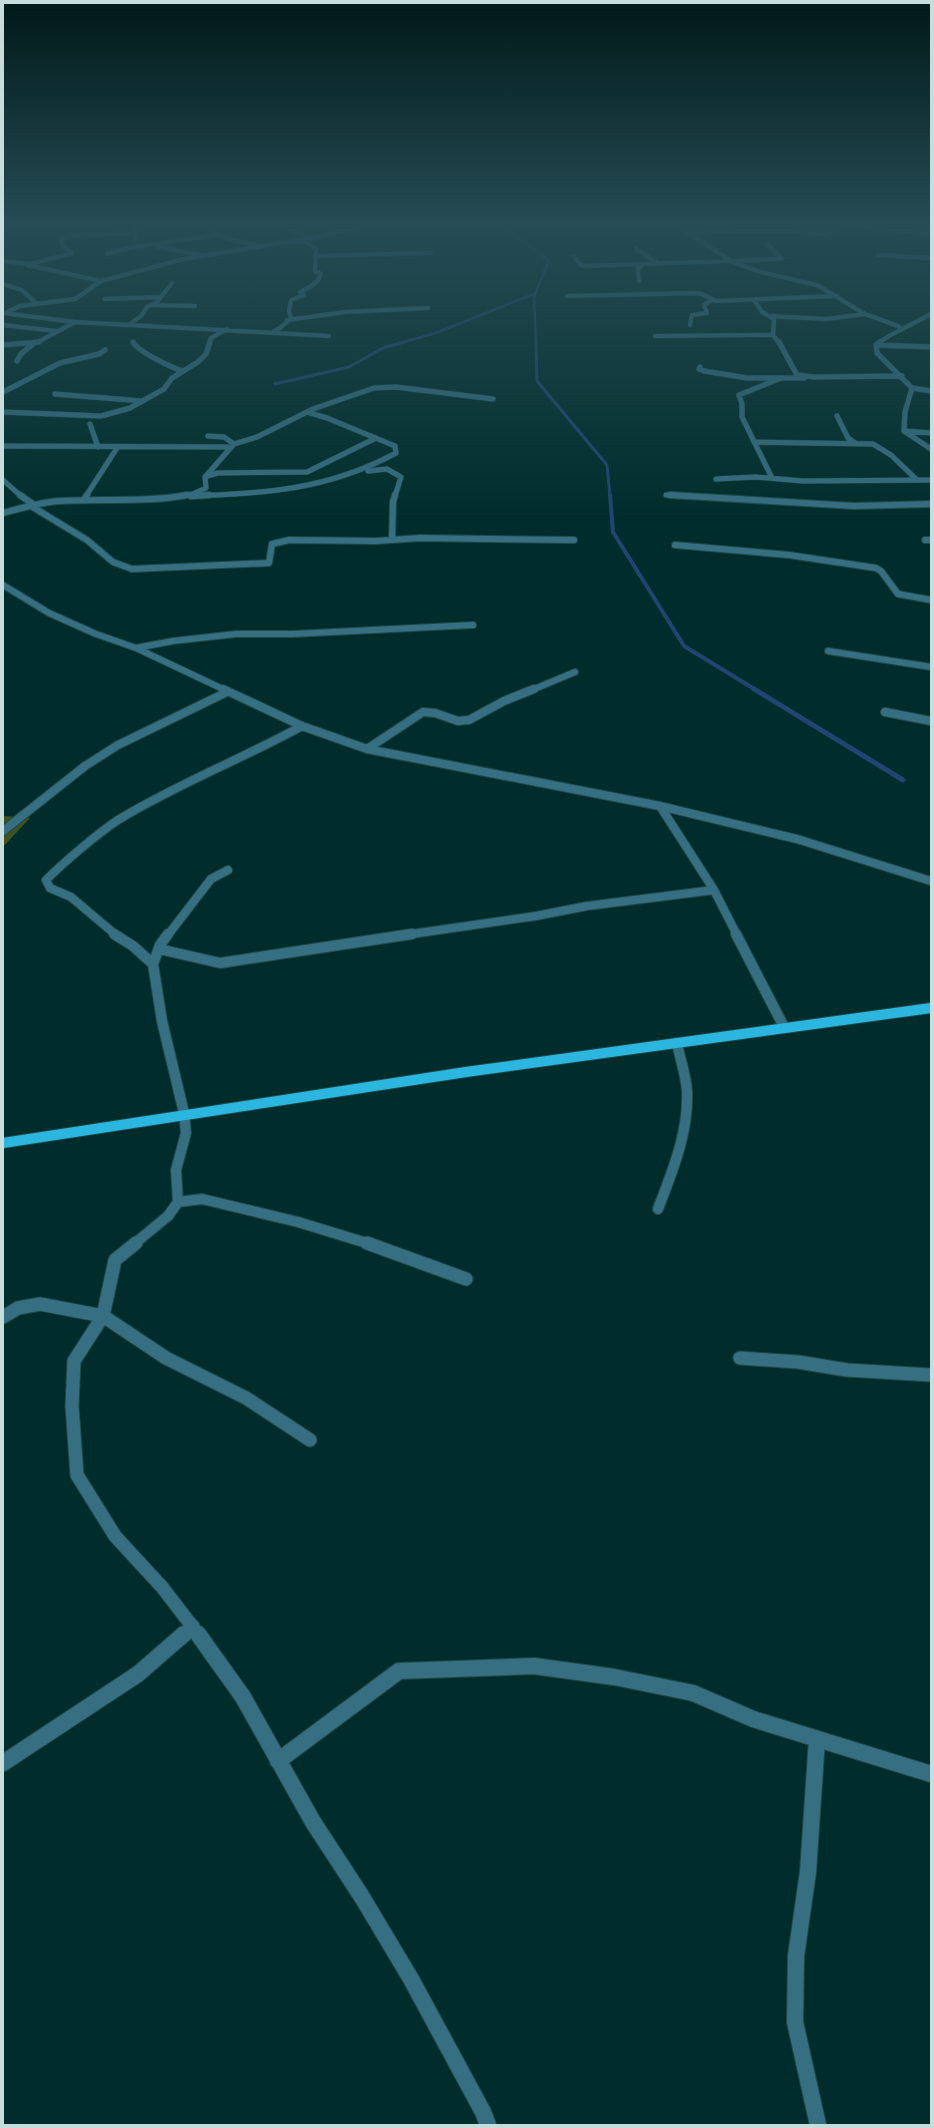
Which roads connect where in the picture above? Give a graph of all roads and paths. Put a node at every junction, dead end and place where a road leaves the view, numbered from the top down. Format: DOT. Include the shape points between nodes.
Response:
graph roads {
  1 [pos="63,320"];
  2 [pos="134,320"];
  3 [pos="287,320"];
  4 [pos="691,320"];
  5 [pos="774,320"];
  6 [pos="882,320"];
  7 [pos="922,320"];
  8 [pos="76,322"];
  9 [pos="130,324"];
  10 [pos="3,325"];
  11 [pos="690,325"];
  12 [pos="227,329"];
  13 [pos="901,329"];
  14 [pos="56,331"];
  15 [pos="272,332"];
  16 [pos="329,336"];
  17 [pos="655,336"];
  18 [pos="773,336"];
  19 [pos="133,342"];
  20 [pos="33,344"];
  21 [pos="3,345"];
  22 [pos="876,345"];
  23 [pos="931,347"];
  24 [pos="106,350"];
  25 [pos="17,362"];
  26 [pos="700,367"];
  27 [pos="182,371"];
  28 [pos="902,376"];
  29 [pos="814,377"];
  30 [pos="781,378"];
  31 [pos="912,388"];
  32 [pos="931,390"];
  33 [pos="3,392"];
  34 [pos="55,394"];
  35 [pos="493,399"];
  36 [pos="142,401"];
  37 [pos="3,412"];
  38 [pos="307,412"];
  39 [pos="836,416"];
  40 [pos="90,424"];
  41 [pos="904,430"];
  42 [pos="931,433"];
  43 [pos="208,436"];
  44 [pos="376,438"];
  45 [pos="754,442"];
  46 [pos="855,443"];
  47 [pos="3,446"];
  48 [pos="233,446"];
  49 [pos="98,447"];
  50 [pos="117,448"];
  51 [pos="931,449"];
  52 [pos="356,472"];
  53 [pos="205,477"];
  54 [pos="772,478"];
  55 [pos="716,479"];
  56 [pos="3,480"];
  57 [pos="917,480"];
  58 [pos="931,480"];
  59 [pos="666,495"];
  60 [pos="191,496"];
  61 [pos="84,500"];
  62 [pos="931,504"];
  63 [pos="33,506"];
  64 [pos="3,513"];
  65 [pos="392,539"];
  66 [pos="574,540"];
  67 [pos="675,545"];
  68 [pos="3,585"];
  69 [pos="931,600"];
  70 [pos="473,625"];
  71 [pos="136,648"];
  72 [pos="828,651"];
  73 [pos="931,667"];
  74 [pos="575,672"];
  75 [pos="227,692"];
  76 [pos="885,712"];
  77 [pos="931,721"];
  78 [pos="302,726"];
  79 [pos="367,749"];
  80 [pos="660,806"];
  81 [pos="3,832"];
  82 [pos="228,870"];
  83 [pos="931,881"];
  84 [pos="714,890"];
  85 [pos="159,949"];
  86 [pos="153,964"];
  87 [pos="931,1008"];
  88 [pos="784,1027"];
  89 [pos="677,1043"];
  90 [pos="184,1113"];
  91 [pos="3,1143"];
  92 [pos="178,1202"];
  93 [pos="658,1209"];
  94 [pos="466,1279"];
  95 [pos="103,1316"];
  96 [pos="3,1317"];
  97 [pos="740,1358"];
  98 [pos="931,1375"];
  99 [pos="310,1440"];
  100 [pos="193,1626"];
  101 [pos="817,1739"];
  102 [pos="278,1761"];
  103 [pos="3,1763"];
  104 [pos="931,1774"];
  105 [pos="488,2125"];
  106 [pos="818,2125"];
  1 -- 8 [label="street"];
  2 -- 9 [label="street"];
  3 -- 15 [label="street" via="283,328"];
  4 -- 11 [label="street"];
  5 -- 18 [label="street"];
  6 -- 13 [label="street"];
  7 -- 13 [label="street"];
  8 -- 9 [label="street"];
  8 -- 14 [label="street"];
  9 -- 12 [label="street"];
  10 -- 14 [label="street"];
  12 -- 15 [label="street"];
  12 -- 27 [label="street" via="211,338 206,354 198,362"];
  13 -- 22 [label="street" via="887,334"];
  14 -- 20 [label="street"];
  15 -- 16 [label="street"];
  17 -- 18 [label="street"];
  18 -- 29 [label="street" via="785,350 797,375"];
  19 -- 27 [label="street" via="139,350 156,357 170,368"];
  20 -- 21 [label="street"];
  20 -- 25 [label="street" via="21,354"];
  22 -- 23 [label="street"];
  22 -- 28 [label="street" via="877,353"];
  24 -- 33 [label="street" via="99,354 60,362"];
  26 -- 30 [label="street" via="699,369 704,371 733,376"];
  27 -- 36 [label="street" via="172,378 164,389"];
  28 -- 29 [label="street"];
  28 -- 31 [label="street"];
  29 -- 30 [label="street"];
  30 -- 45 [label="street" via="739,395 742,418"];
  31 -- 32 [label="street"];
  31 -- 41 [label="street" via="904,412"];
  34 -- 36 [label="street"];
  35 -- 38 [label="street" via="396,387 381,388 343,398"];
  36 -- 37 [label="street" via="130,408 101,416"];
  38 -- 44 [label="street"];
  38 -- 48 [label="street"];
  39 -- 46 [label="street" via="848,438"];
  40 -- 49 [label="street"];
  41 -- 42 [label="street"];
  41 -- 51 [label="street"];
  43 -- 48 [label="street" via="224,437"];
  44 -- 52 [label="street" via="395,446 396,453"];
  44 -- 53 [label="street" via="307,472 218,473"];
  45 -- 46 [label="street"];
  45 -- 54 [label="street"];
  46 -- 57 [label="street" via="873,444 889,451"];
  47 -- 49 [label="street"];
  48 -- 50 [label="street"];
  48 -- 53 [label="street"];
  49 -- 50 [label="street"];
  50 -- 61 [label="street"];
  52 -- 60 [label="street" via="281,492"];
  52 -- 65 [label="street" via="387,469 401,478 393,502"];
  53 -- 60 [label="street" via="206,488"];
  54 -- 55 [label="street"];
  54 -- 57 [label="street" via="803,481"];
  56 -- 63 [label="street"];
  57 -- 58 [label="street"];
  59 -- 62 [label="street" via="854,506"];
  60 -- 61 [label="street"];
  61 -- 63 [label="street" via="41,503"];
  63 -- 64 [label="street"];
  63 -- 65 [label="street" via="102,551 112,562 120,567 132,569 269,563 272,544 289,540"];
  65 -- 66 [label="street"];
  67 -- 69 [label="street" via="789,555 876,568 898,594"];
  68 -- 71 [label="street" via="49,613"];
  70 -- 71 [label="street" via="308,634 236,634"];
  71 -- 75 [label="street"];
  72 -- 73 [label="street"];
  74 -- 79 [label="street" via="504,701 465,721 455,721 432,711 423,712"];
  75 -- 78 [label="street"];
  75 -- 81 [label="street" via="118,745 86,766"];
  76 -- 77 [label="street"];
  78 -- 79 [label="street"];
  78 -- 86 [label="street" via="166,793 116,821 46,880 50,888 71,897"];
  79 -- 80 [label="street"];
  80 -- 83 [label="street" via="797,839"];
  80 -- 84 [label="street"];
  82 -- 85 [label="street" via="211,879"];
  84 -- 85 [label="street" via="587,906 536,916 220,963 209,958 184,956"];
  84 -- 88 [label="street"];
  85 -- 86 [label="street"];
  86 -- 90 [label="street" via="162,1021"];
  87 -- 88 [label="main road"];
  88 -- 89 [label="main road"];
  89 -- 90 [label="main road"];
  89 -- 93 [label="street" via="687,1091 684,1124 676,1162"];
  90 -- 91 [label="main road"];
  90 -- 92 [label="street" via="186,1133 176,1170"];
  92 -- 94 [label="street" via="202,1198 298,1222 377,1246"];
  92 -- 95 [label="street" via="168,1216 115,1260"];
  95 -- 96 [label="street" via="40,1304 18,1308"];
  95 -- 99 [label="street" via="166,1358 246,1398"];
  95 -- 100 [label="street" via="74,1361 72,1406 77,1475 115,1536 162,1587"];
  97 -- 98 [label="street" via="798,1362 847,1370"];
  100 -- 102 [label="street" via="243,1697"];
  100 -- 103 [label="street" via="138,1674"];
  101 -- 102 [label="street" via="753,1719 693,1694 614,1677 534,1666 431,1669 398,1671"];
  101 -- 104 [label="street"];
  101 -- 106 [label="street" via="808,1872 796,1956 795,2022"];
  102 -- 105 [label="street" via="312,1822 362,1897 411,1979"];
}
